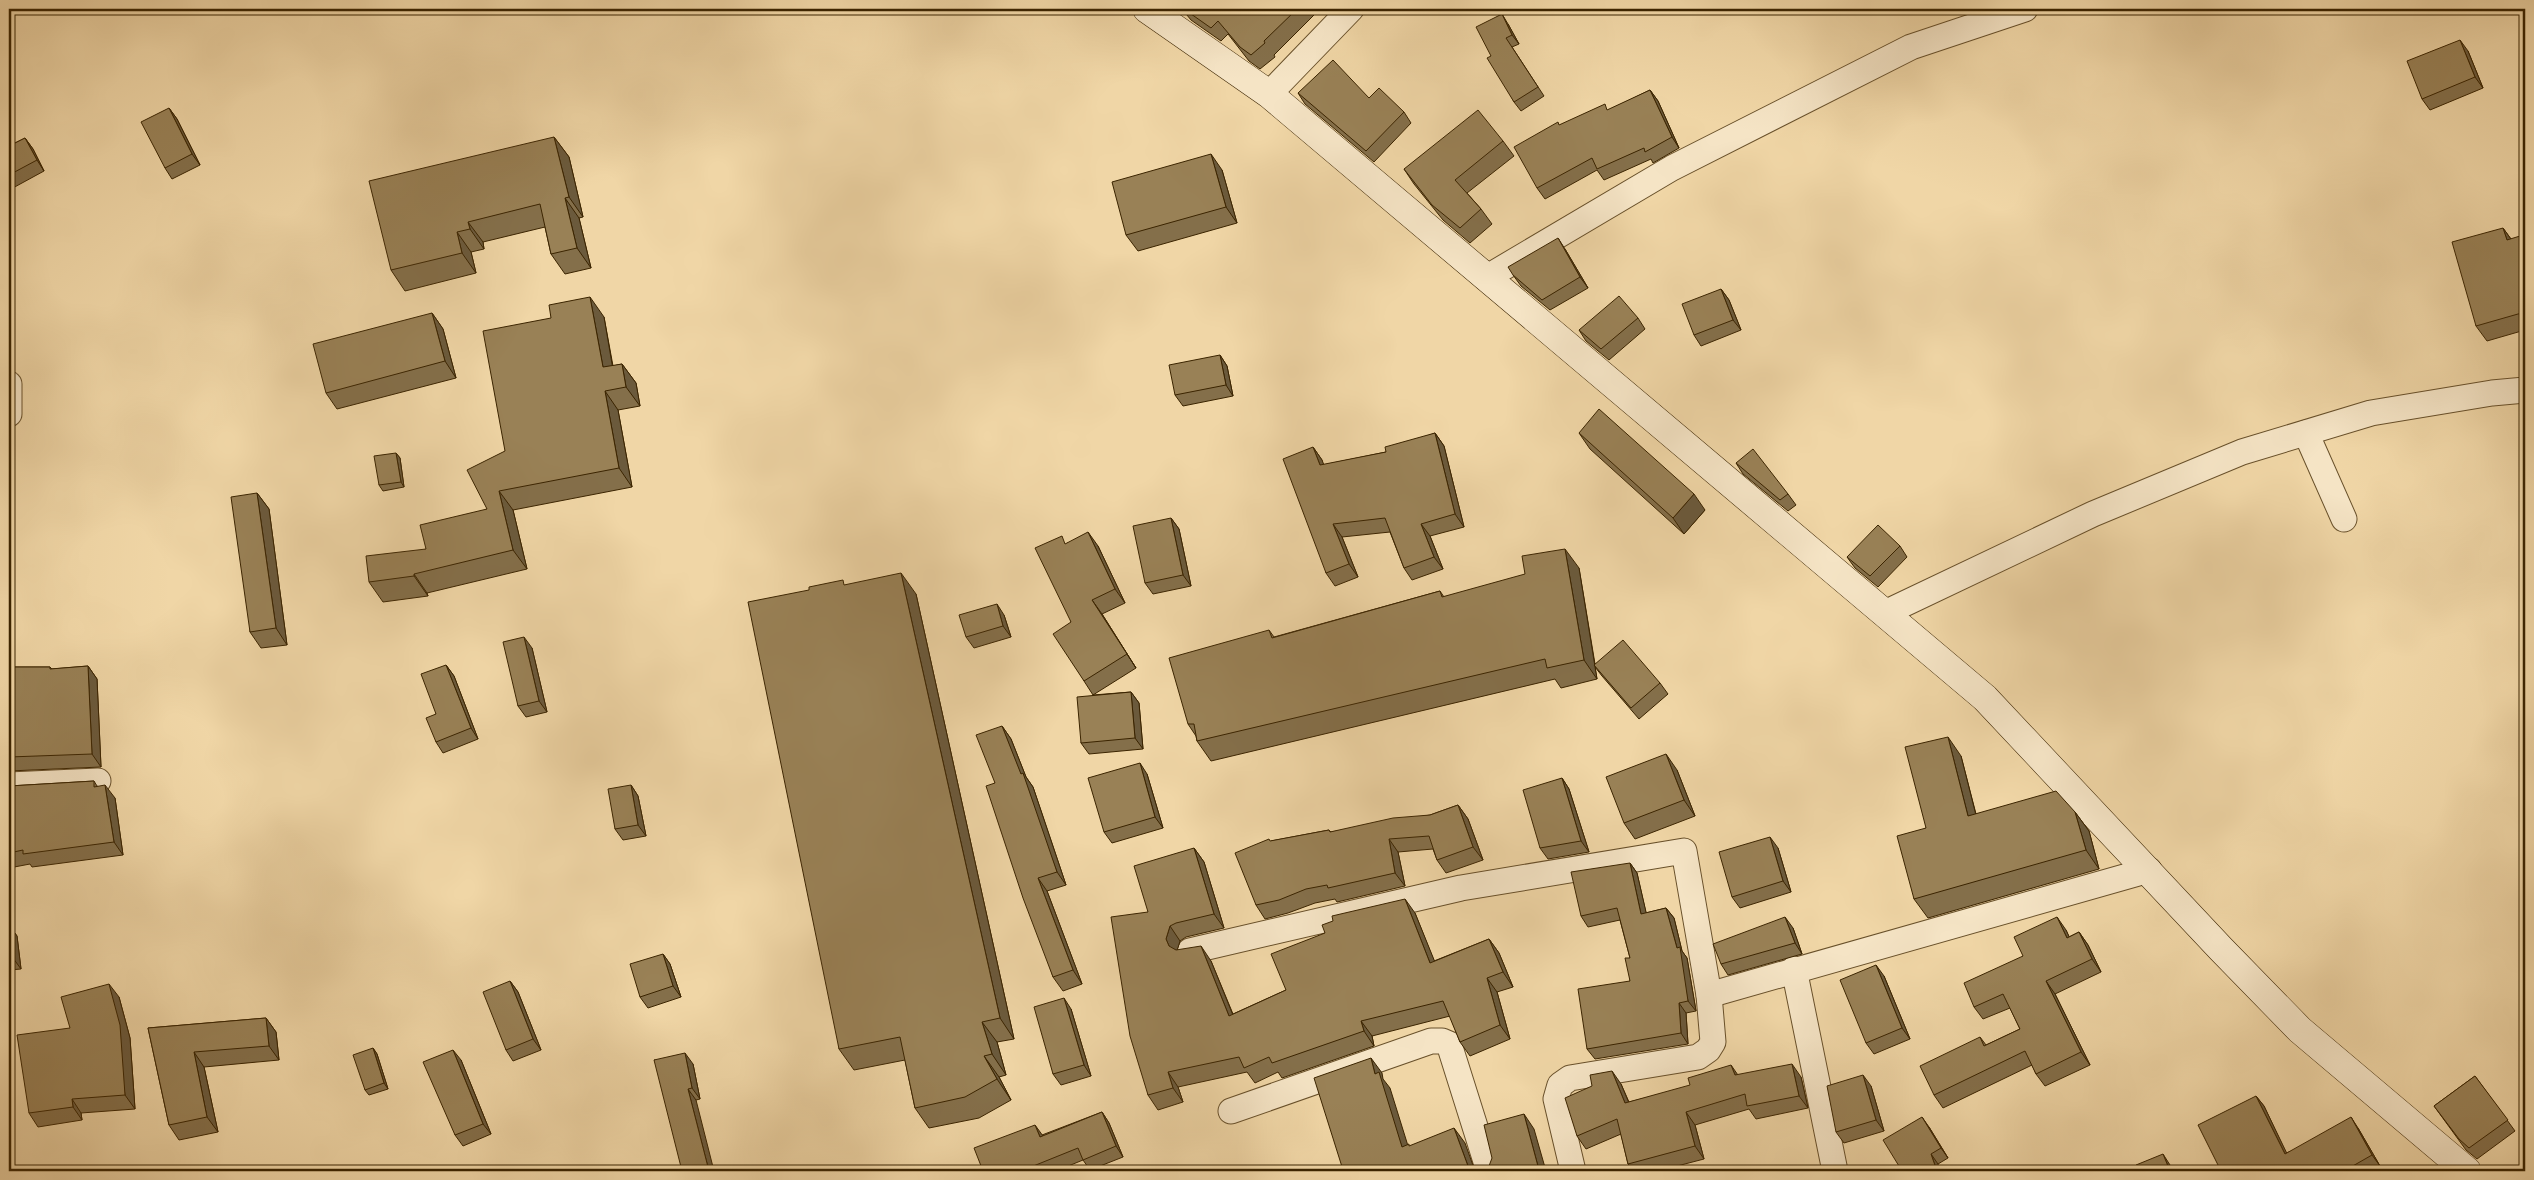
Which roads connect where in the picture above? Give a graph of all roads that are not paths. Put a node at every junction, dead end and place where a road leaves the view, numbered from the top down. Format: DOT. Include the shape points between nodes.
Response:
graph roads {
  1 [pos="1147,9"];
  2 [pos="1351,9"];
  3 [pos="2025,9"];
  4 [pos="1269,94"];
  5 [pos="1486,278"];
  6 [pos="9,384"];
  7 [pos="2525,390"];
  8 [pos="9,414"];
  9 [pos="2306,433"];
  10 [pos="2344,519"];
  11 [pos="1885,613"];
  12 [pos="98,781"];
  13 [pos="9,785"];
  14 [pos="2149,870"];
  15 [pos="1190,951"];
  16 [pos="1794,969"];
  17 [pos="1708,995"];
  18 [pos="1231,1111"];
  19 [pos="1489,1171"];
  20 [pos="1573,1171"];
  21 [pos="1835,1171"];
  22 [pos="2467,1171"];
  1 -- 4 [label="street"];
  2 -- 4 [label="street"];
  3 -- 5 [label="street" via="1911,47 1672,168"];
  4 -- 5 [label="street"];
  5 -- 11 [label="street"];
  6 -- 8 [label="street"];
  7 -- 9 [label="street" via="2371,413"];
  9 -- 10 [label="street"];
  9 -- 11 [label="street" via="2242,452 2092,514"];
  11 -- 14 [label="street" via="1985,698"];
  12 -- 13 [label="street"];
  14 -- 16 [label="street"];
  14 -- 22 [label="street" via="2300,1030"];
  15 -- 17 [label="street" via="1461,888 1684,851"];
  16 -- 17 [label="street"];
  16 -- 21 [label="street"];
  17 -- 20 [label="street" via="1712,1042 1708,1050 1698,1057 1570,1078 1560,1085 1556,1099"];
  18 -- 19 [label="street" via="1431,1041 1442,1041 1449,1044"];
}
